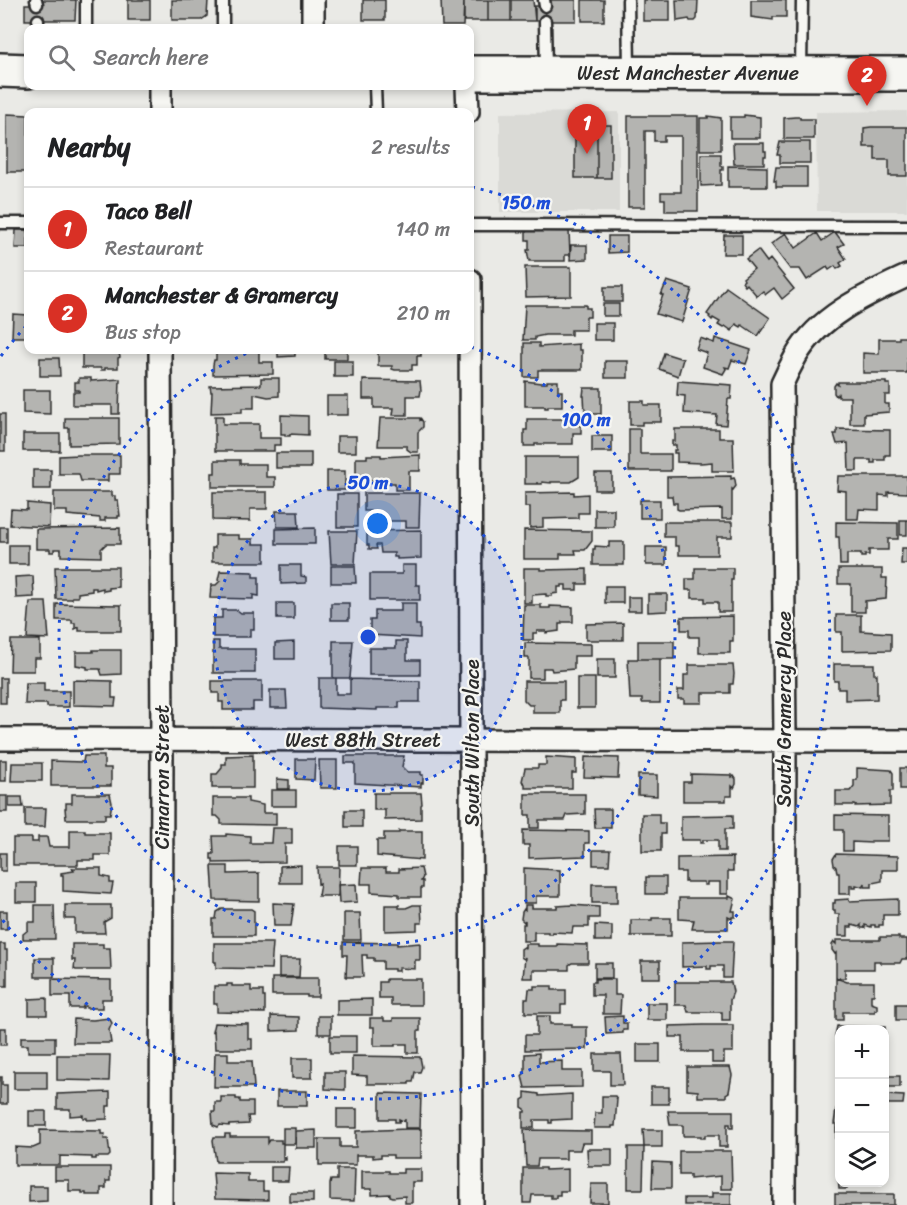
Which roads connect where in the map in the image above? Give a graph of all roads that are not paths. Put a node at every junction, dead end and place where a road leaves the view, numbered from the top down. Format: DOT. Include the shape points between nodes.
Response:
graph roads {
  1 [pos="86,0"];
  2 [pos="223,0"];
  3 [pos="313,0"];
  4 [pos="628,0"];
  5 [pos="802,0"];
  6 [pos="545,21"];
  7 [pos="86,24"];
  8 [pos="224,24"];
  9 [pos="313,24"];
  10 [pos="0,70"];
  11 [pos="24,70"];
  12 [pos="474,73"];
  13 [pos="546,73"];
  14 [pos="629,73"];
  15 [pos="801,74"];
  16 [pos="907,74"];
  17 [pos="160,90"];
  18 [pos="375,90"];
  19 [pos="467,90"];
  20 [pos="160,108"];
  21 [pos="376,108"];
  22 [pos="468,108"];
  23 [pos="0,223"];
  24 [pos="24,223"];
  25 [pos="474,225"];
  26 [pos="907,226"];
  27 [pos="907,276"];
  28 [pos="160,354"];
  29 [pos="470,354"];
  30 [pos="0,739"];
  31 [pos="162,740"];
  32 [pos="472,740"];
  33 [pos="785,741"];
  34 [pos="907,741"];
  35 [pos="161,1205"];
  36 [pos="471,1205"];
  37 [pos="784,1205"];
  1 -- 7 [label="lane"];
  2 -- 8 [label="lane"];
  3 -- 9 [label="street"];
  4 -- 14 [label="lane"];
  5 -- 15 [label="lane"];
  6 -- 13 [label="lane"];
  10 -- 11 [label="main road"];
  12 -- 13 [label="main road, West Manchester Avenue"];
  13 -- 14 [label="main road, West Manchester Avenue"];
  14 -- 15 [label="main road, West Manchester Avenue"];
  15 -- 16 [label="main road, West Manchester Avenue"];
  17 -- 20 [label="street"];
  18 -- 21 [label="lane"];
  19 -- 22 [label="street"];
  23 -- 24 [label="lane"];
  25 -- 26 [label="lane"];
  27 -- 33 [label="street, South Gramercy Place" via="852,302 818,328 797,354 782,384"];
  28 -- 31 [label="street, Cimarron Street"];
  29 -- 32 [label="street, South Wilton Place"];
  30 -- 31 [label="street, West 88th Street"];
  31 -- 32 [label="street, West 88th Street"];
  31 -- 35 [label="street, Cimarron Street"];
  32 -- 33 [label="street, West 88th Street"];
  32 -- 36 [label="street, South Wilton Place"];
  33 -- 34 [label="street, West 88th Street"];
  33 -- 37 [label="street, South Gramercy Place"];
}
